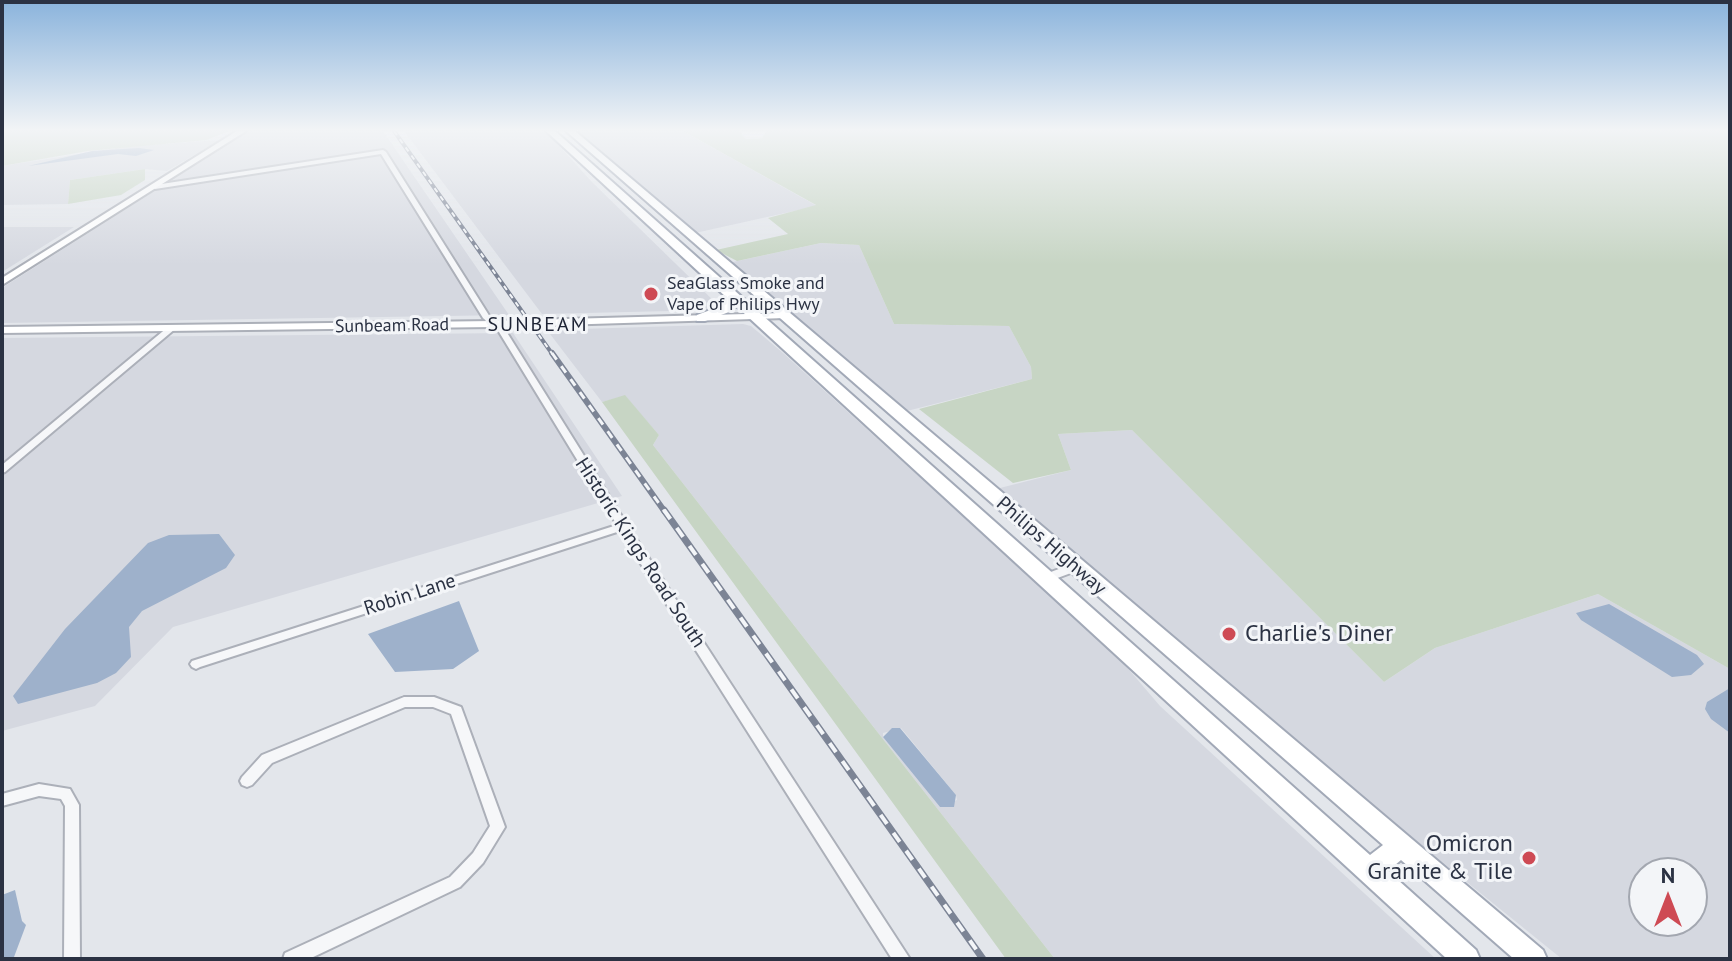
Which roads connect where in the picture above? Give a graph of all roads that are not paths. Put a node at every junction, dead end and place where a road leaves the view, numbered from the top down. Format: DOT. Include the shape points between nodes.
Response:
graph roads {
  1 [pos="172,176"];
  2 [pos="226,176"];
  3 [pos="398,176"];
  4 [pos="596,176"];
  5 [pos="606,176"];
  6 [pos="619,176"];
  7 [pos="625,181"];
  8 [pos="607,186"];
  9 [pos="155,187"];
  10 [pos="657,209"];
  11 [pos="2,282"];
  12 [pos="732,298"];
  13 [pos="782,316"];
  14 [pos="752,317"];
  15 [pos="701,318"];
  16 [pos="494,324"];
  17 [pos="171,329"];
  18 [pos="2,330"];
  19 [pos="2,470"];
  20 [pos="623,527"];
  21 [pos="1075,567"];
  22 [pos="1044,579"];
  23 [pos="196,664"];
  24 [pos="247,781"];
  25 [pos="2,800"];
  26 [pos="1401,845"];
  27 [pos="1369,871"];
  28 [pos="72,959"];
  29 [pos="291,959"];
  30 [pos="902,959"];
  31 [pos="1467,959"];
  32 [pos="1534,959"];
  1 -- 9 [label="street"];
  2 -- 9 [label="street, Historic Kings Road South"];
  3 -- 16 [label="street, Historic Kings Road South"];
  4 -- 8 [label="main road, Philips Highway"];
  5 -- 7 [label="main road"];
  6 -- 7 [label="main road, Philips Highway"];
  7 -- 10 [label="main road, Philips Highway"];
  8 -- 10 [label="main road" via="623,188 641,204"];
  8 -- 12 [label="main road, Philips Highway"];
  9 -- 11 [label="street"];
  10 -- 13 [label="main road, Philips Highway"];
  12 -- 14 [label="main road, Philips Highway"];
  12 -- 15 [label="main road" via="725,309"];
  13 -- 14 [label="street, Sunbeam Road"];
  13 -- 21 [label="main road, Philips Highway"];
  14 -- 15 [label="street, Sunbeam Road"];
  14 -- 22 [label="main road, Philips Highway"];
  15 -- 16 [label="street, Sunbeam Road"];
  16 -- 17 [label="street, Sunbeam Road"];
  16 -- 20 [label="street, Historic Kings Road South"];
  17 -- 18 [label="street, Sunbeam Road"];
  17 -- 19 [label="street"];
  20 -- 23 [label="street, Robin Lane"];
  20 -- 30 [label="street, Historic Kings Road South"];
  21 -- 22 [label="street"];
  21 -- 26 [label="main road, Philips Highway"];
  22 -- 27 [label="main road, Philips Highway"];
  24 -- 29 [label="street" via="267,759 281,753 404,702 434,702 456,711 498,827 455,882"];
  25 -- 28 [label="street" via="39,790 65,793 72,805"];
  26 -- 27 [label="main road"];
  26 -- 32 [label="main road, Philips Highway"];
  27 -- 31 [label="main road, Philips Highway"];
}
